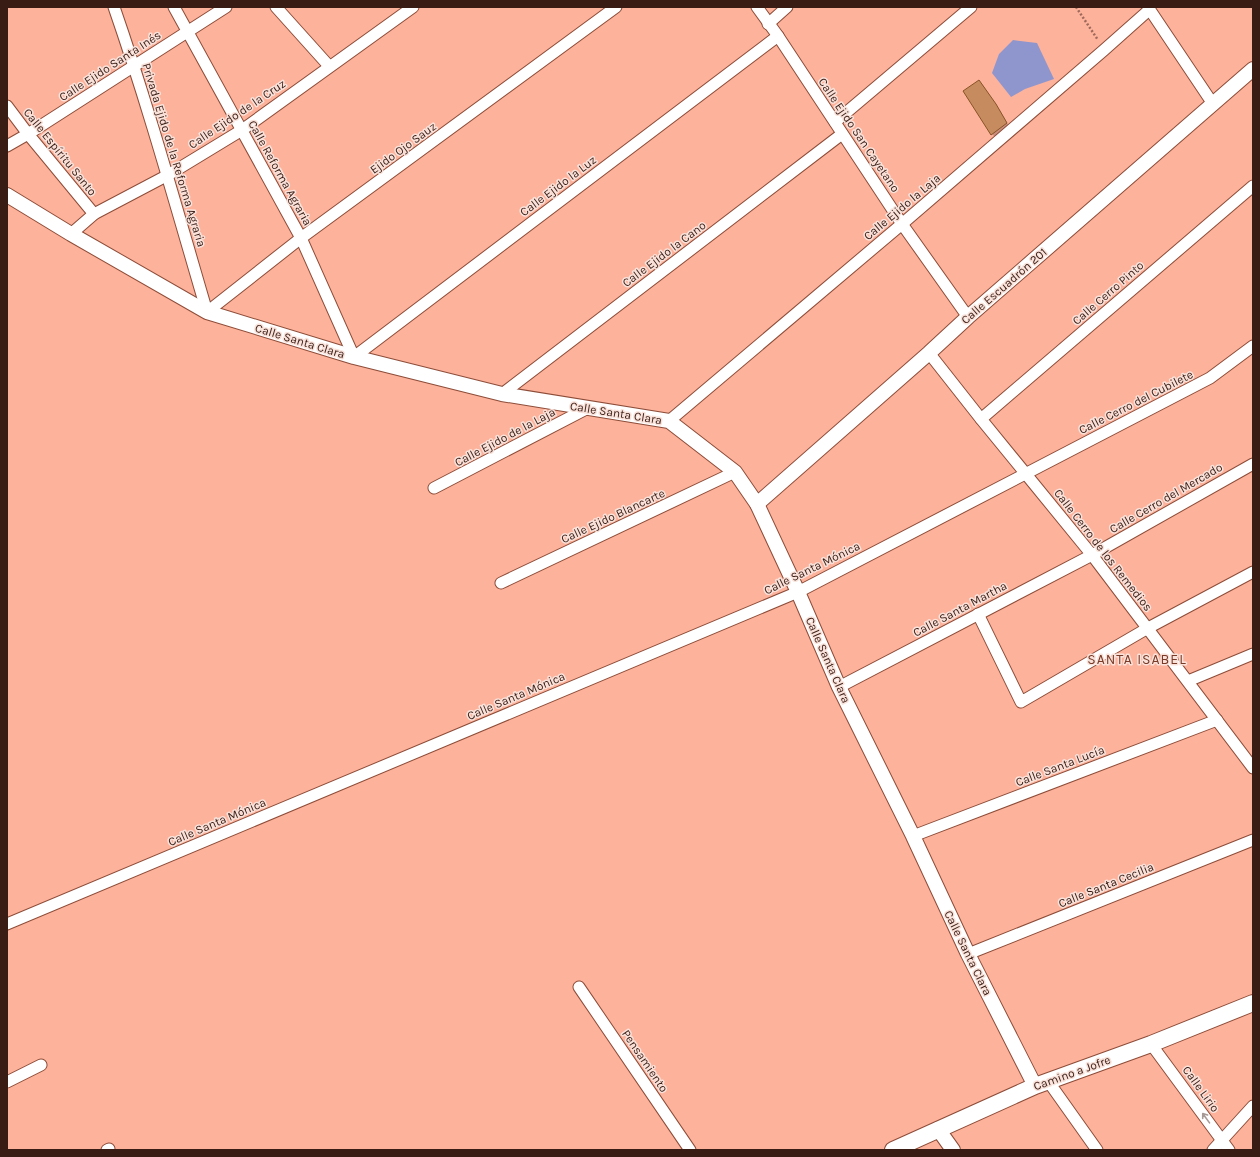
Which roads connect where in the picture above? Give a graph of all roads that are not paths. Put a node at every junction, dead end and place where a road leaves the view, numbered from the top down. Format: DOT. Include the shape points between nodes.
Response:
graph roads {
  1 [pos="114,7"];
  2 [pos="174,7"];
  3 [pos="226,7"];
  4 [pos="276,7"];
  5 [pos="413,7"];
  6 [pos="616,7"];
  7 [pos="757,7"];
  8 [pos="787,7"];
  9 [pos="971,7"];
  10 [pos="1148,8"];
  11 [pos="768,24"];
  12 [pos="189,31"];
  13 [pos="778,36"];
  14 [pos="134,66"];
  15 [pos="329,66"];
  16 [pos="1253,69"];
  17 [pos="1213,104"];
  18 [pos="7,106"];
  19 [pos="835,122"];
  20 [pos="242,130"];
  21 [pos="28,134"];
  22 [pos="842,134"];
  23 [pos="7,146"];
  24 [pos="168,175"];
  25 [pos="1253,186"];
  26 [pos="7,195"];
  27 [pos="94,214"];
  28 [pos="902,224"];
  29 [pos="71,234"];
  30 [pos="301,238"];
  31 [pos="206,312"];
  32 [pos="968,316"];
  33 [pos="1253,346"];
  34 [pos="929,353"];
  35 [pos="354,357"];
  36 [pos="502,394"];
  37 [pos="588,408"];
  38 [pos="981,419"];
  39 [pos="669,421"];
  40 [pos="1253,464"];
  41 [pos="735,472"];
  42 [pos="1026,473"];
  43 [pos="434,488"];
  44 [pos="757,504"];
  45 [pos="1092,555"];
  46 [pos="1253,572"];
  47 [pos="501,583"];
  48 [pos="798,592"];
  49 [pos="978,614"];
  50 [pos="1148,628"];
  51 [pos="1253,654"];
  52 [pos="1188,681"];
  53 [pos="839,687"];
  54 [pos="1217,720"];
  55 [pos="1253,768"];
  56 [pos="913,836"];
  57 [pos="1253,840"];
  58 [pos="7,924"];
  59 [pos="968,954"];
  60 [pos="579,987"];
  61 [pos="1253,1004"];
  62 [pos="1151,1044"];
  63 [pos="41,1065"];
  64 [pos="7,1082"];
  65 [pos="1041,1084"];
  66 [pos="1253,1106"];
  67 [pos="938,1129"];
  68 [pos="1222,1140"];
  69 [pos="690,1150"];
  70 [pos="893,1150"];
  71 [pos="953,1150"];
  72 [pos="1097,1150"];
  73 [pos="1213,1150"];
  74 [pos="1229,1150"];
  1 -- 14 [label="street, Privada Ejido de la Reforma Agraria"];
  2 -- 12 [label="street, Calle Reforma Agraria"];
  3 -- 12 [label="street, Calle Ejido Santa Inés"];
  4 -- 15 [label="street"];
  5 -- 15 [label="street, Calle Ejido de la Cruz"];
  6 -- 30 [label="street, Ejido Ojo Sauz"];
  7 -- 11 [label="street, Calle Ejido San Cayetano"];
  8 -- 11 [label="street"];
  9 -- 19 [label="street"];
  10 -- 17 [label="street"];
  10 -- 28 [label="street, Calle Ejido la Laja" via="1104,50"];
  11 -- 13 [label="street, Calle Ejido San Cayetano"];
  12 -- 14 [label="street, Calle Ejido Santa Inés"];
  12 -- 20 [label="street, Calle Reforma Agraria"];
  13 -- 19 [label="street, Calle Ejido San Cayetano"];
  13 -- 35 [label="street, Calle Ejido la Luz"];
  14 -- 21 [label="street, Calle Ejido Santa Inés"];
  14 -- 24 [label="street, Privada Ejido de la Reforma Agraria"];
  15 -- 20 [label="street, Calle Ejido de la Cruz"];
  16 -- 17 [label="street, Calle Escuadrón 201"];
  17 -- 32 [label="street, Calle Escuadrón 201"];
  18 -- 21 [label="street, Calle Espíritu Santo"];
  19 -- 22 [label="street, Calle Ejido San Cayetano"];
  20 -- 24 [label="street, Calle Ejido de la Cruz"];
  20 -- 30 [label="street, Calle Reforma Agraria"];
  21 -- 23 [label="street, Calle Ejido Santa Inés"];
  21 -- 27 [label="street, Calle Espíritu Santo"];
  22 -- 28 [label="street, Calle Ejido San Cayetano"];
  22 -- 36 [label="street, Calle Ejido la Cano"];
  24 -- 27 [label="street, Calle Ejido de la Cruz"];
  24 -- 31 [label="street, Privada Ejido de la Reforma Agraria"];
  25 -- 38 [label="street, Calle Cerro Pinto"];
  26 -- 29 [label="street, Calle Santa Clara"];
  27 -- 29 [label="street, Calle Ejido de la Cruz"];
  28 -- 32 [label="street, Calle Ejido San Cayetano"];
  28 -- 39 [label="street, Calle Ejido la Laja"];
  29 -- 31 [label="street, Calle Santa Clara"];
  30 -- 31 [label="street, Ejido Ojo Sauz"];
  30 -- 35 [label="street, Calle Reforma Agraria"];
  31 -- 35 [label="street, Calle Santa Clara"];
  32 -- 34 [label="street, Calle Escuadrón 201"];
  33 -- 42 [label="street, Calle Cerro del Cubilete" via="1210,378"];
  34 -- 38 [label="street, Calle Cerro de los Remedios"];
  34 -- 44 [label="street, Calle Escuadrón 201"];
  35 -- 36 [label="street, Calle Santa Clara"];
  36 -- 37 [label="street, Calle Santa Clara"];
  37 -- 39 [label="street, Calle Santa Clara"];
  37 -- 43 [label="street, Calle Ejido de la Laja"];
  38 -- 42 [label="street, Calle Cerro de los Remedios"];
  39 -- 41 [label="street, Calle Santa Clara"];
  40 -- 45 [label="street, Calle Cerro del Mercado"];
  41 -- 44 [label="street, Calle Santa Clara"];
  41 -- 47 [label="street, Calle Ejido Blancarte"];
  42 -- 45 [label="street, Calle Cerro de los Remedios"];
  42 -- 48 [label="street, Calle Santa Mónica"];
  44 -- 48 [label="street, Calle Santa Clara"];
  45 -- 49 [label="street, Calle Santa Martha"];
  45 -- 50 [label="street, Calle Cerro de los Remedios"];
  46 -- 50 [label="street"];
  48 -- 53 [label="street, Calle Santa Clara"];
  48 -- 58 [label="street, Calle Santa Mónica"];
  49 -- 50 [label="street" via="1021,702"];
  49 -- 53 [label="street, Calle Santa Martha"];
  50 -- 52 [label="street, Calle Cerro de los Remedios"];
  51 -- 52 [label="street"];
  52 -- 54 [label="street, Calle Cerro de los Remedios"];
  53 -- 56 [label="street, Calle Santa Clara"];
  54 -- 55 [label="street, Calle Cerro de los Remedios"];
  54 -- 56 [label="street, Calle Santa Lucía"];
  56 -- 59 [label="street, Calle Santa Clara"];
  57 -- 59 [label="street, Calle Santa Cecilia"];
  59 -- 65 [label="street, Calle Santa Clara"];
  60 -- 69 [label="street, Pensamiento"];
  61 -- 62 [label="main road, Camino a Jofre"];
  62 -- 65 [label="main road, Camino a Jofre"];
  68 -- 62 [label="street, Calle Lirio, one-way"];
  63 -- 64 [label="street"];
  65 -- 67 [label="main road, Camino a Jofre"];
  65 -- 72 [label="street"];
  66 -- 68 [label="street"];
  67 -- 70 [label="main road, Camino a Jofre"];
  67 -- 71 [label="street"];
  68 -- 73 [label="street"];
  68 -- 74 [label="street, Calle Lirio"];
}
